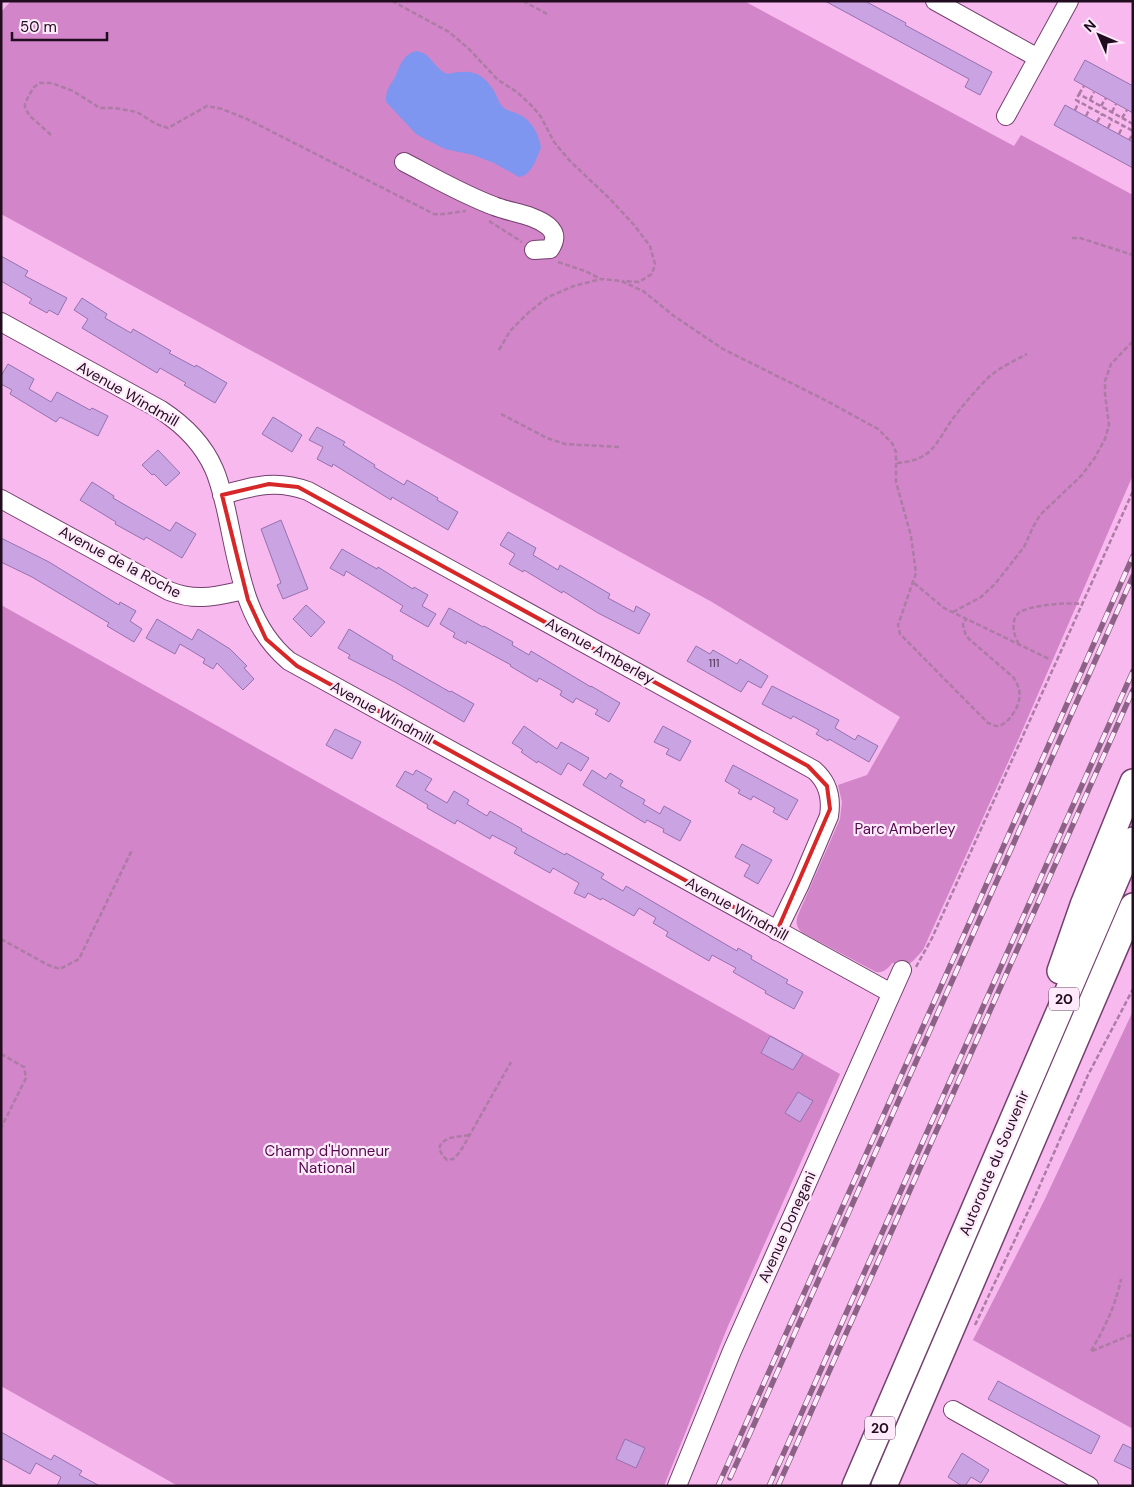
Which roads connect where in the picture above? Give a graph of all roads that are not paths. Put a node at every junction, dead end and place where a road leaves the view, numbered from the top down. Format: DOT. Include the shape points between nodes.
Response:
graph roads {
  1 [pos="935,1"];
  2 [pos="1070,1"];
  3 [pos="1038,58"];
  4 [pos="1006,116"];
  5 [pos="404,162"];
  6 [pos="534,250"];
  7 [pos="1,322"];
  8 [pos="222,495"];
  9 [pos="1,499"];
  10 [pos="244,590"];
  11 [pos="1133,782"];
  12 [pos="1133,840"];
  13 [pos="1133,906"];
  14 [pos="777,931"];
  15 [pos="1133,945"];
  16 [pos="902,970"];
  17 [pos="891,993"];
  18 [pos="1032,1140"];
  19 [pos="996,1158"];
  20 [pos="953,1410"];
  21 [pos="677,1486"];
  22 [pos="856,1486"];
  23 [pos="884,1486"];
  24 [pos="1090,1486"];
  1 -- 3 [label="street"];
  2 -- 3 [label="street"];
  3 -- 4 [label="street"];
  5 -- 6 [label="street" via="465,194 536,218 555,234 550,249"];
  7 -- 8 [label="street, Avenue Windmill" via="177,421 210,460"];
  8 -- 10 [label="street, Avenue Windmill"];
  8 -- 14 [label="street, Avenue Amberley" via="269,484 308,491 814,770 829,793 829,816"];
  9 -- 10 [label="street, Avenue de la Roche" via="178,595 197,598"];
  10 -- 14 [label="street, Avenue Windmill" via="266,639 297,666"];
  11 -- 19 [label="highway" via="1083,905"];
  12 -- 19 [label="highway, Autoroute du Souvenir / 20"];
  13 -- 18 [label="highway, Autoroute du Souvenir / 20"];
  14 -- 17 [label="street, Avenue Windmill"];
  15 -- 18 [label="highway"];
  16 -- 17 [label="street, Avenue Donegani"];
  17 -- 21 [label="street, Avenue Donegani" via="732,1351"];
  18 -- 23 [label="highway, Autoroute du Souvenir / 20"];
  19 -- 22 [label="highway, Autoroute du Souvenir / 20"];
  20 -- 24 [label="street"];
}
